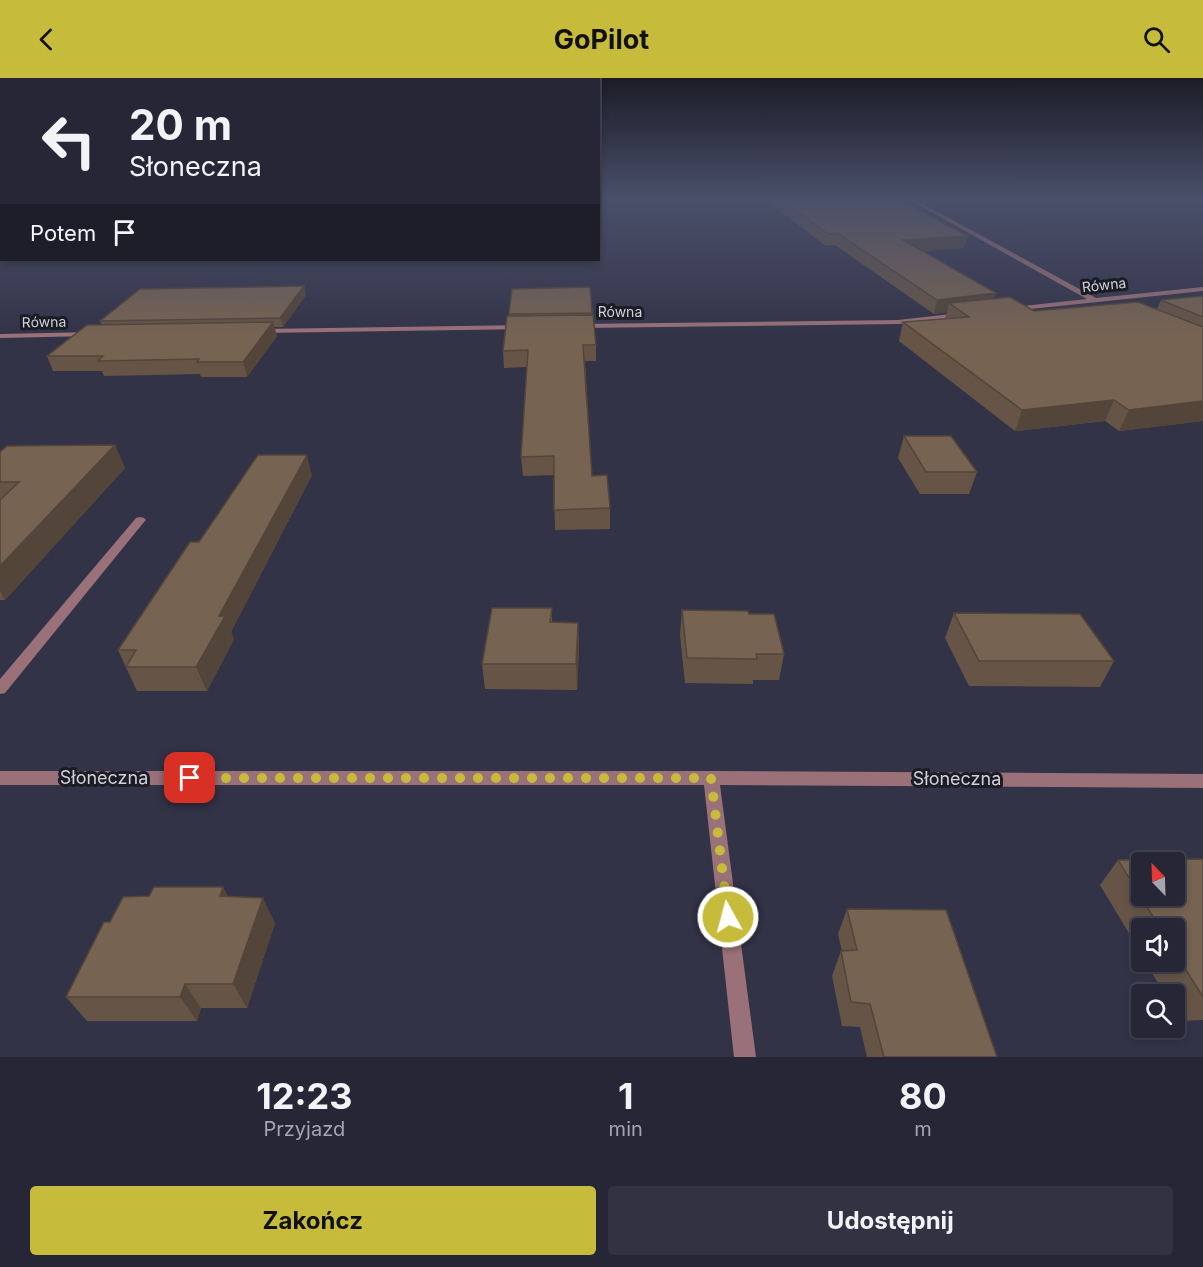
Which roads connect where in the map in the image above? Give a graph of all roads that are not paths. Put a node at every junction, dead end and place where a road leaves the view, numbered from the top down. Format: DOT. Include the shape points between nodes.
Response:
graph roads {
  1 [pos="992,244"];
  2 [pos="1203,289"];
  3 [pos="1093,299"];
  4 [pos="1114,308"];
  5 [pos="1001,310"];
  6 [pos="967,314"];
  7 [pos="568,326"];
  8 [pos="533,327"];
  9 [pos="249,331"];
  10 [pos="95,334"];
  11 [pos="0,336"];
  12 [pos="140,520"];
  13 [pos="0,689"];
  14 [pos="0,777"];
  15 [pos="711,778"];
  16 [pos="1203,781"];
  17 [pos="745,1057"];
  1 -- 3 [label="street"];
  2 -- 3 [label="street, Równa"];
  3 -- 4 [label="street"];
  3 -- 5 [label="street, Równa"];
  6 -- 7 [label="street, Równa" via="898,322"];
  8 -- 9 [label="street"];
  10 -- 11 [label="street, Równa"];
  12 -- 13 [label="street"];
  14 -- 15 [label="street, Słoneczna"];
  15 -- 16 [label="street, Słoneczna"];
  15 -- 17 [label="street"];
}
